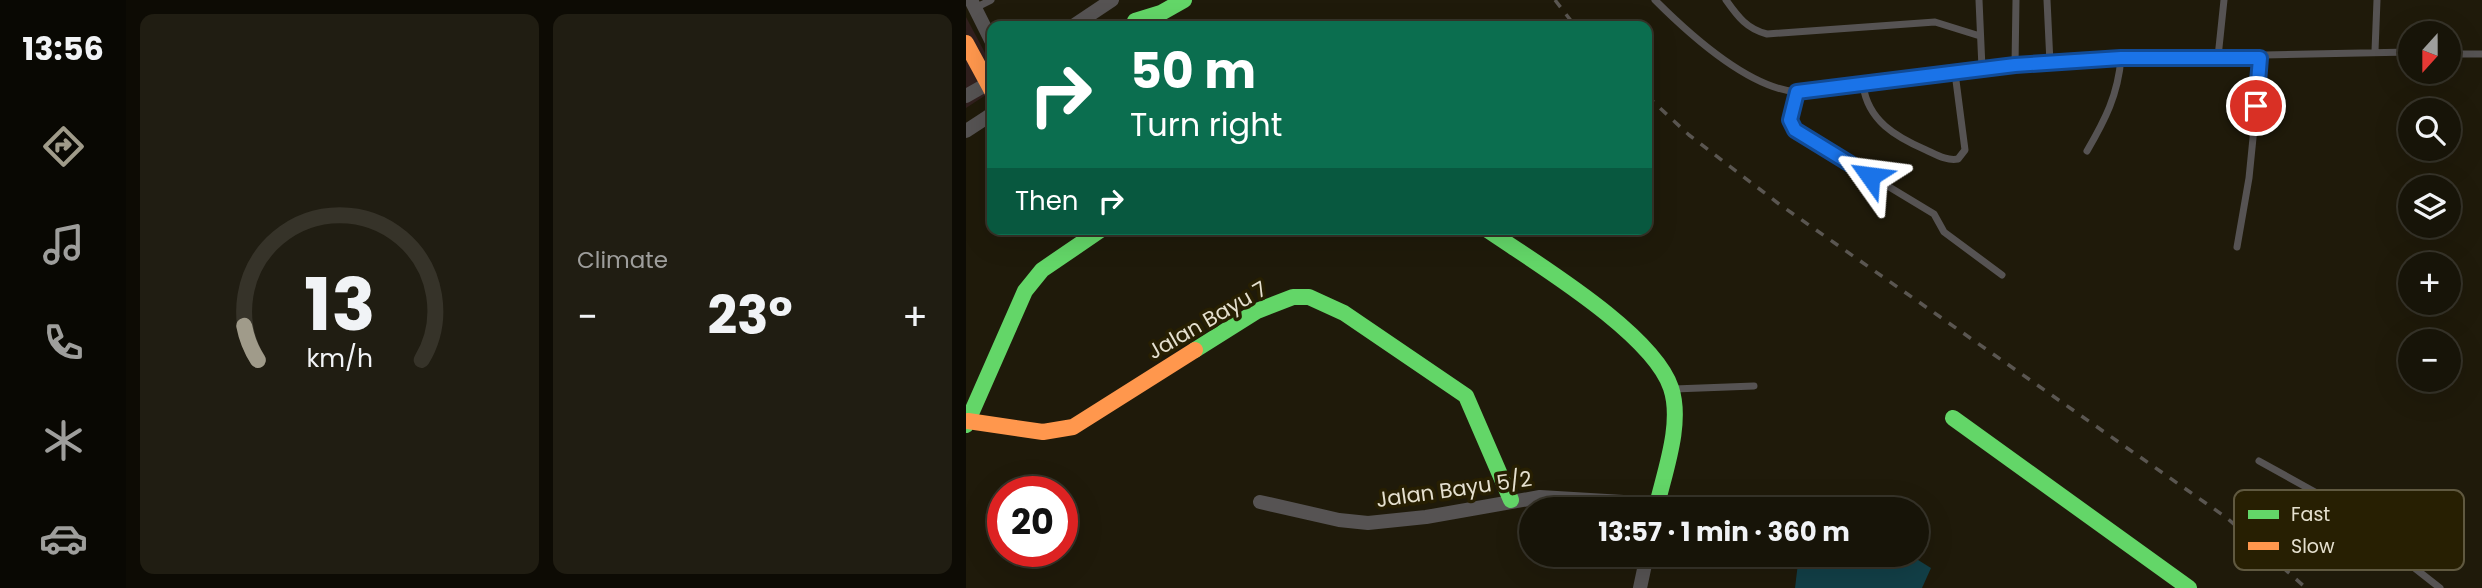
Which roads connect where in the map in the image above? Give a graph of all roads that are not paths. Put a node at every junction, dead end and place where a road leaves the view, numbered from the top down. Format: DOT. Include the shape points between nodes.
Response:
graph roads {
  1 [pos="991,0"];
  2 [pos="1112,0"];
  3 [pos="1165,0"];
  4 [pos="1184,0"];
  5 [pos="1655,0"];
  6 [pos="1727,0"];
  7 [pos="1979,0"];
  8 [pos="2016,0"];
  9 [pos="2047,0"];
  10 [pos="2224,0"];
  11 [pos="2377,0"];
  12 [pos="973,4"];
  13 [pos="1080,21"];
  14 [pos="1135,21"];
  15 [pos="1139,21"];
  16 [pos="987,32"];
  17 [pos="1980,36"];
  18 [pos="966,43"];
  19 [pos="2375,51"];
  20 [pos="2398,52"];
  21 [pos="2461,54"];
  22 [pos="2482,54"];
  23 [pos="2218,57"];
  24 [pos="2121,58"];
  25 [pos="2260,58"];
  26 [pos="2050,63"];
  27 [pos="2015,65"];
  28 [pos="1982,68"];
  29 [pos="1955,73"];
  30 [pos="987,78"];
  31 [pos="1863,85"];
  32 [pos="987,87"];
  33 [pos="1797,92"];
  34 [pos="966,96"];
  35 [pos="987,117"];
  36 [pos="966,131"];
  37 [pos="2087,151"];
  38 [pos="1093,235"];
  39 [pos="1494,235"];
  40 [pos="2237,247"];
  41 [pos="2002,275"];
  42 [pos="1754,386"];
  43 [pos="1671,390"];
  44 [pos="1953,418"];
  45 [pos="967,423"];
  46 [pos="2259,461"];
  47 [pos="2311,490"];
  48 [pos="1546,497"];
  49 [pos="1566,497"];
  50 [pos="1659,497"];
  51 [pos="1519,499"];
  52 [pos="1511,500"];
  53 [pos="1259,502"];
  54 [pos="1644,567"];
  55 [pos="2417,570"];
  56 [pos="1640,588"];
  57 [pos="2189,588"];
  58 [pos="2440,588"];
  1 -- 12 [label="lane"];
  2 -- 13 [label="street"];
  3 -- 14 [label="street"];
  4 -- 15 [label="street"];
  5 -- 33 [label="lane" via="1679,24 1748,74 1766,85"];
  6 -- 17 [label="lane" via="1740,20 1767,34 1935,22"];
  7 -- 17 [label="lane"];
  8 -- 27 [label="lane"];
  9 -- 26 [label="lane"];
  10 -- 23 [label="lane"];
  11 -- 19 [label="lane"];
  12 -- 16 [label="street"];
  17 -- 28 [label="lane"];
  18 -- 30 [label="street"];
  19 -- 20 [label="lane"];
  19 -- 25 [label="lane"];
  21 -- 22 [label="lane"];
  23 -- 24 [label="lane"];
  23 -- 25 [label="lane"];
  24 -- 26 [label="lane"];
  24 -- 37 [label="lane" via="2116,96"];
  25 -- 40 [label="lane" via="2249,178"];
  26 -- 27 [label="lane"];
  27 -- 28 [label="lane"];
  28 -- 29 [label="lane"];
  29 -- 31 [label="lane"];
  29 -- 31 [label="lane" via="1965,150 1958,159 1940,156 1892,132 1869,107"];
  31 -- 33 [label="lane"];
  32 -- 34 [label="street"];
  33 -- 41 [label="lane" via="1790,120 1795,130 1934,214 1944,232"];
  35 -- 36 [label="street"];
  38 -- 45 [label="street" via="1042,270 1026,291"];
  39 -- 43 [label="street" via="1618,324 1647,353"];
  42 -- 43 [label="lane"];
  43 -- 50 [label="street" via="1673,432"];
  44 -- 57 [label="street"];
  45 -- 52 [label="street, Jalan Bayu 7" via="1043,432 1073,427 1257,311 1293,297 1309,298 1344,313 1466,396"];
  46 -- 47 [label="lane"];
  48 -- 49 [label="street, Jalan Bayu 5/2"];
  51 -- 52 [label="street, Jalan Bayu 5/2"];
  52 -- 53 [label="street, Jalan Bayu 5/2" via="1368,523"];
  54 -- 56 [label="street"];
  55 -- 58 [label="lane"];
}
